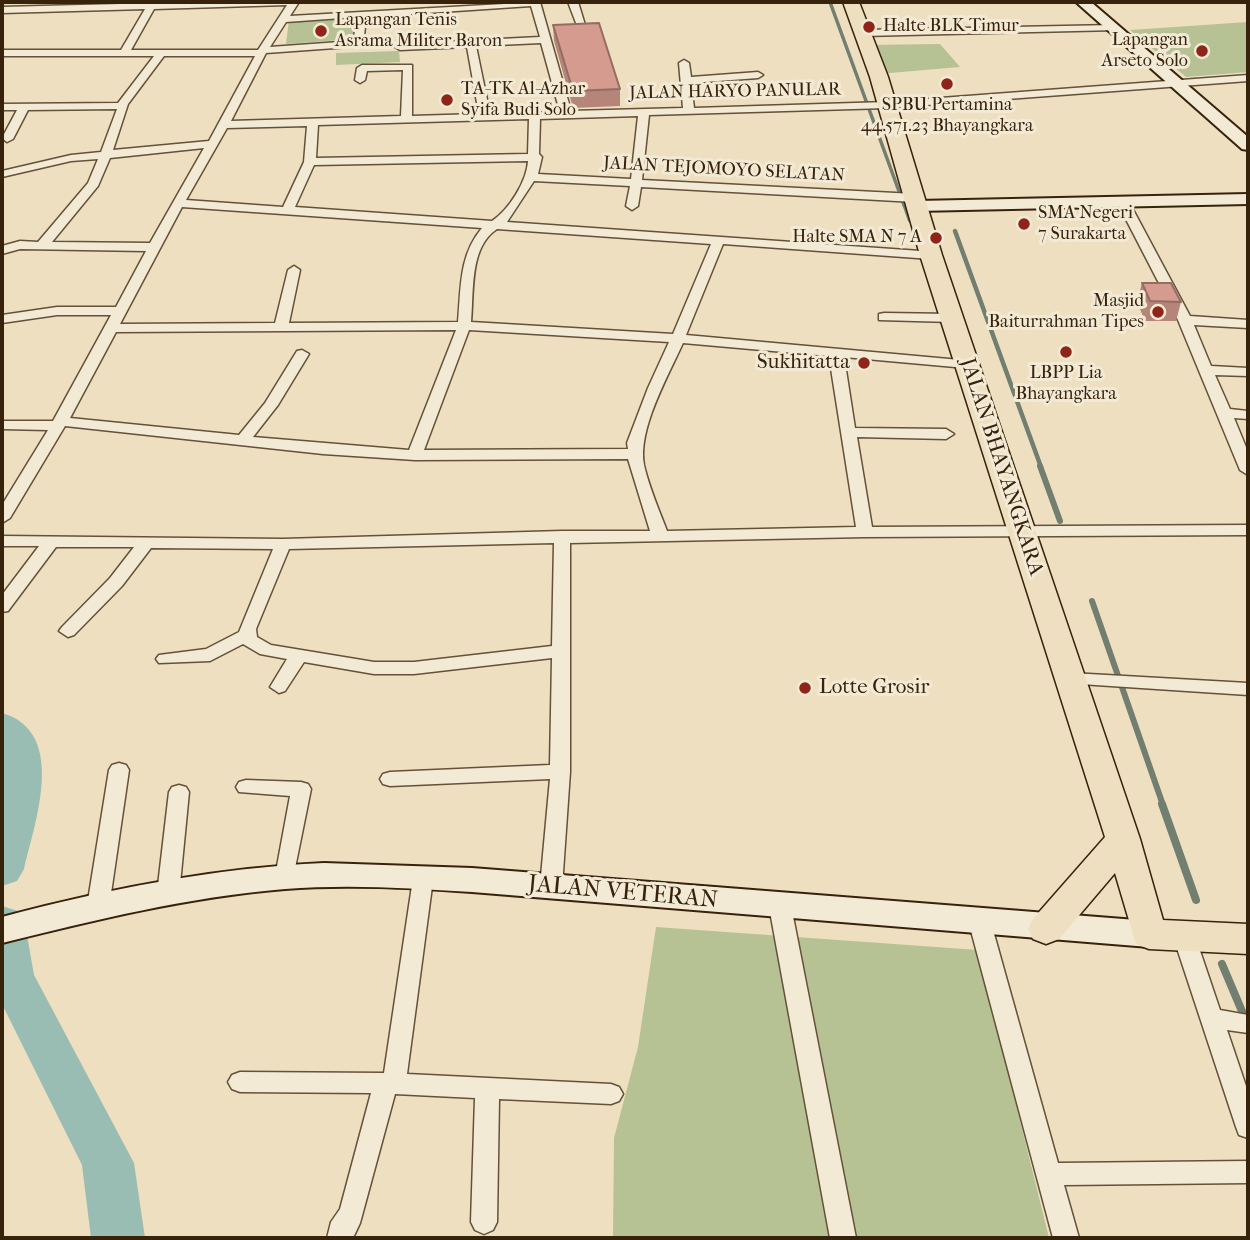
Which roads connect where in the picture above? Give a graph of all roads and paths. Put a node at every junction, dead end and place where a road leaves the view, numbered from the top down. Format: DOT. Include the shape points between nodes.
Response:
graph roads {
  1 [pos="294,2"];
  2 [pos="573,2"];
  3 [pos="851,2"];
  4 [pos="1083,2"];
  5 [pos="535,3"];
  6 [pos="150,8"];
  7 [pos="2,10"];
  8 [pos="361,14"];
  9 [pos="283,19"];
  10 [pos="1114,28"];
  11 [pos="863,33"];
  12 [pos="586,36"];
  13 [pos="545,40"];
  14 [pos="471,44"];
  15 [pos="400,47"];
  16 [pos="262,51"];
  17 [pos="2,52"];
  18 [pos="125,52"];
  19 [pos="162,52"];
  20 [pos="684,63"];
  21 [pos="758,75"];
  22 [pos="1248,78"];
  23 [pos="360,79"];
  24 [pos="686,80"];
  25 [pos="1178,83"];
  26 [pos="122,105"];
  27 [pos="881,106"];
  28 [pos="2,107"];
  29 [pos="24,107"];
  30 [pos="689,110"];
  31 [pos="644,111"];
  32 [pos="535,114"];
  33 [pos="566,114"];
  34 [pos="485,116"];
  35 [pos="406,118"];
  36 [pos="313,121"];
  37 [pos="222,125"];
  38 [pos="7,139"];
  39 [pos="211,144"];
  40 [pos="1248,145"];
  41 [pos="107,154"];
  42 [pos="536,157"];
  43 [pos="310,162"];
  44 [pos="2,174"];
  45 [pos="531,177"];
  46 [pos="637,183"];
  47 [pos="908,200"];
  48 [pos="1248,200"];
  49 [pos="1123,202"];
  50 [pos="178,204"];
  51 [pos="632,206"];
  52 [pos="287,212"];
  53 [pos="494,227"];
  54 [pos="718,241"];
  55 [pos="43,244"];
  56 [pos="155,247"];
  57 [pos="2,250"];
  58 [pos="931,255"];
  59 [pos="294,270"];
  60 [pos="121,311"];
  61 [pos="884,317"];
  62 [pos="952,318"];
  63 [pos="2,319"];
  64 [pos="1185,320"];
  65 [pos="1248,324"];
  66 [pos="464,326"];
  67 [pos="281,327"];
  68 [pos="112,328"];
  69 [pos="678,338"];
  70 [pos="302,354"];
  71 [pos="836,354"];
  72 [pos="966,364"];
  73 [pos="1205,370"];
  74 [pos="1248,372"];
  75 [pos="1222,412"];
  76 [pos="1248,415"];
  77 [pos="60,424"];
  78 [pos="2,425"];
  79 [pos="849,432"];
  80 [pos="946,434"];
  81 [pos="242,441"];
  82 [pos="635,454"];
  83 [pos="415,455"];
  84 [pos="1248,470"];
  85 [pos="2,518"];
  86 [pos="1022,530"];
  87 [pos="1248,530"];
  88 [pos="865,532"];
  89 [pos="562,536"];
  90 [pos="660,536"];
  91 [pos="2,541"];
  92 [pos="52,541"];
  93 [pos="146,542"];
  94 [pos="283,544"];
  95 [pos="2,607"];
  96 [pos="68,631"];
  97 [pos="246,635"];
  98 [pos="562,651"];
  99 [pos="298,657"];
  100 [pos="165,659"];
  101 [pos="1076,679"];
  102 [pos="279,687"];
  103 [pos="1248,689"];
  104 [pos="119,770"];
  105 [pos="560,772"];
  106 [pos="390,779"];
  107 [pos="246,788"];
  108 [pos="178,792"];
  109 [pos="1123,839"];
  110 [pos="285,877"];
  111 [pos="424,879"];
  112 [pos="551,887"];
  113 [pos="168,894"];
  114 [pos="780,906"];
  115 [pos="86,910"];
  116 [pos="980,923"];
  117 [pos="1046,929"];
  118 [pos="2,930"];
  119 [pos="1166,935"];
  120 [pos="1248,941"];
  121 [pos="1212,1018"];
  122 [pos="1248,1024"];
  123 [pos="240,1082"];
  124 [pos="390,1084"];
  125 [pos="487,1087"];
  126 [pos="611,1094"];
  127 [pos="1248,1127"];
  128 [pos="1248,1172"];
  129 [pos="1051,1174"];
  130 [pos="484,1222"];
  131 [pos="340,1238"];
  132 [pos="843,1238"];
  133 [pos="1066,1238"];
  1 -- 6 [label="street"];
  1 -- 9 [label="street"];
  2 -- 12 [label="street"];
  3 -- 11 [label="main road, JALAN BHAYANGKARA"];
  4 -- 10 [label="street"];
  5 -- 8 [label="street"];
  5 -- 13 [label="street"];
  6 -- 7 [label="street"];
  6 -- 18 [label="street"];
  8 -- 9 [label="street"];
  8 -- 16 [label="street" via="357,45"];
  9 -- 16 [label="street"];
  10 -- 11 [label="street"];
  10 -- 25 [label="street"];
  11 -- 27 [label="main road, JALAN BHAYANGKARA"];
  13 -- 14 [label="street"];
  13 -- 33 [label="street"];
  14 -- 15 [label="street"];
  14 -- 34 [label="street"];
  16 -- 19 [label="street"];
  16 -- 37 [label="street"];
  17 -- 18 [label="street"];
  18 -- 19 [label="street"];
  19 -- 26 [label="street"];
  20 -- 24 [label="street"];
  21 -- 24 [label="street"];
  22 -- 25 [label="street, JALAN HARYO PANULAR"];
  23 -- 35 [label="street" via="362,68 408,67"];
  24 -- 30 [label="street"];
  25 -- 27 [label="street, JALAN HARYO PANULAR"];
  25 -- 40 [label="street"];
  26 -- 29 [label="street"];
  26 -- 41 [label="street"];
  27 -- 30 [label="street, JALAN HARYO PANULAR"];
  27 -- 47 [label="main road, JALAN BHAYANGKARA"];
  28 -- 29 [label="street"];
  29 -- 38 [label="street"];
  30 -- 31 [label="street, JALAN HARYO PANULAR"];
  31 -- 33 [label="street, JALAN HARYO PANULAR"];
  31 -- 46 [label="street"];
  32 -- 33 [label="street, JALAN HARYO PANULAR"];
  32 -- 34 [label="street, JALAN HARYO PANULAR"];
  32 -- 42 [label="street"];
  34 -- 35 [label="street, JALAN HARYO PANULAR"];
  35 -- 36 [label="street, JALAN HARYO PANULAR"];
  36 -- 37 [label="street, JALAN HARYO PANULAR"];
  36 -- 43 [label="street"];
  37 -- 39 [label="street"];
  39 -- 41 [label="street"];
  39 -- 50 [label="street"];
  41 -- 44 [label="street"];
  41 -- 55 [label="street" via="87,195"];
  42 -- 43 [label="street"];
  42 -- 45 [label="street"];
  43 -- 52 [label="street"];
  45 -- 46 [label="street, JALAN TEJOMOYO SELATAN"];
  45 -- 53 [label="street"];
  46 -- 47 [label="street, JALAN TEJOMOYO SELATAN" via="698,193"];
  46 -- 51 [label="street"];
  47 -- 49 [label="street"];
  47 -- 58 [label="main road, JALAN BHAYANGKARA"];
  48 -- 49 [label="street"];
  49 -- 64 [label="street"];
  50 -- 52 [label="street"];
  50 -- 56 [label="street"];
  52 -- 53 [label="street"];
  53 -- 54 [label="street"];
  53 -- 66 [label="street" via="480,236 470,260"];
  54 -- 58 [label="street"];
  54 -- 69 [label="street"];
  55 -- 56 [label="street"];
  55 -- 57 [label="street"];
  56 -- 60 [label="street"];
  58 -- 62 [label="main road, JALAN BHAYANGKARA"];
  59 -- 67 [label="street"];
  60 -- 63 [label="street" via="57,311"];
  60 -- 68 [label="street"];
  61 -- 62 [label="street"];
  62 -- 72 [label="main road, JALAN BHAYANGKARA"];
  64 -- 65 [label="street"];
  64 -- 73 [label="street"];
  66 -- 67 [label="street"];
  66 -- 69 [label="street"];
  66 -- 83 [label="street"];
  67 -- 68 [label="street"];
  68 -- 77 [label="street"];
  69 -- 71 [label="street"];
  69 -- 82 [label="street" via="637,433"];
  70 -- 81 [label="street"];
  71 -- 72 [label="street"];
  71 -- 79 [label="street"];
  72 -- 86 [label="main road, JALAN BHAYANGKARA"];
  73 -- 74 [label="street"];
  73 -- 75 [label="street"];
  75 -- 76 [label="street"];
  75 -- 84 [label="street"];
  77 -- 78 [label="street"];
  77 -- 81 [label="street"];
  77 -- 85 [label="street"];
  79 -- 80 [label="street"];
  79 -- 88 [label="street"];
  81 -- 83 [label="street"];
  82 -- 83 [label="street"];
  82 -- 90 [label="street"];
  86 -- 87 [label="street"];
  86 -- 88 [label="street"];
  86 -- 101 [label="main road, JALAN BHAYANGKARA"];
  88 -- 90 [label="street"];
  89 -- 90 [label="street"];
  89 -- 94 [label="street"];
  89 -- 98 [label="street"];
  91 -- 92 [label="street"];
  92 -- 93 [label="street"];
  92 -- 95 [label="street"];
  93 -- 94 [label="street"];
  93 -- 96 [label="street" via="116,582"];
  94 -- 97 [label="street"];
  97 -- 99 [label="street" via="266,650"];
  97 -- 100 [label="street" via="210,655"];
  98 -- 99 [label="street" via="400,668 343,666"];
  98 -- 105 [label="street"];
  99 -- 102 [label="street"];
  101 -- 103 [label="street"];
  101 -- 109 [label="main road, JALAN BHAYANGKARA"];
  104 -- 115 [label="street"];
  105 -- 106 [label="street"];
  105 -- 112 [label="street"];
  107 -- 110 [label="street" via="301,789"];
  108 -- 113 [label="street"];
  109 -- 117 [label="main road"];
  109 -- 119 [label="main road, JALAN BHAYANGKARA"];
  110 -- 111 [label="street, JALAN VETERAN"];
  110 -- 113 [label="street, JALAN VETERAN"];
  111 -- 112 [label="street, JALAN VETERAN"];
  111 -- 124 [label="street"];
  112 -- 114 [label="street, JALAN VETERAN"];
  113 -- 115 [label="street, JALAN VETERAN"];
  114 -- 116 [label="street, JALAN VETERAN"];
  114 -- 132 [label="street"];
  115 -- 118 [label="street, JALAN VETERAN"];
  116 -- 117 [label="street, JALAN VETERAN"];
  116 -- 129 [label="street"];
  117 -- 119 [label="street, JALAN VETERAN"];
  119 -- 120 [label="main road, JALAN VETERAN"];
  119 -- 121 [label="street"];
  121 -- 122 [label="street"];
  121 -- 127 [label="street"];
  123 -- 124 [label="street"];
  124 -- 125 [label="street"];
  124 -- 131 [label="street"];
  125 -- 126 [label="street"];
  125 -- 130 [label="street"];
  128 -- 129 [label="street"];
  129 -- 133 [label="street"];
}
